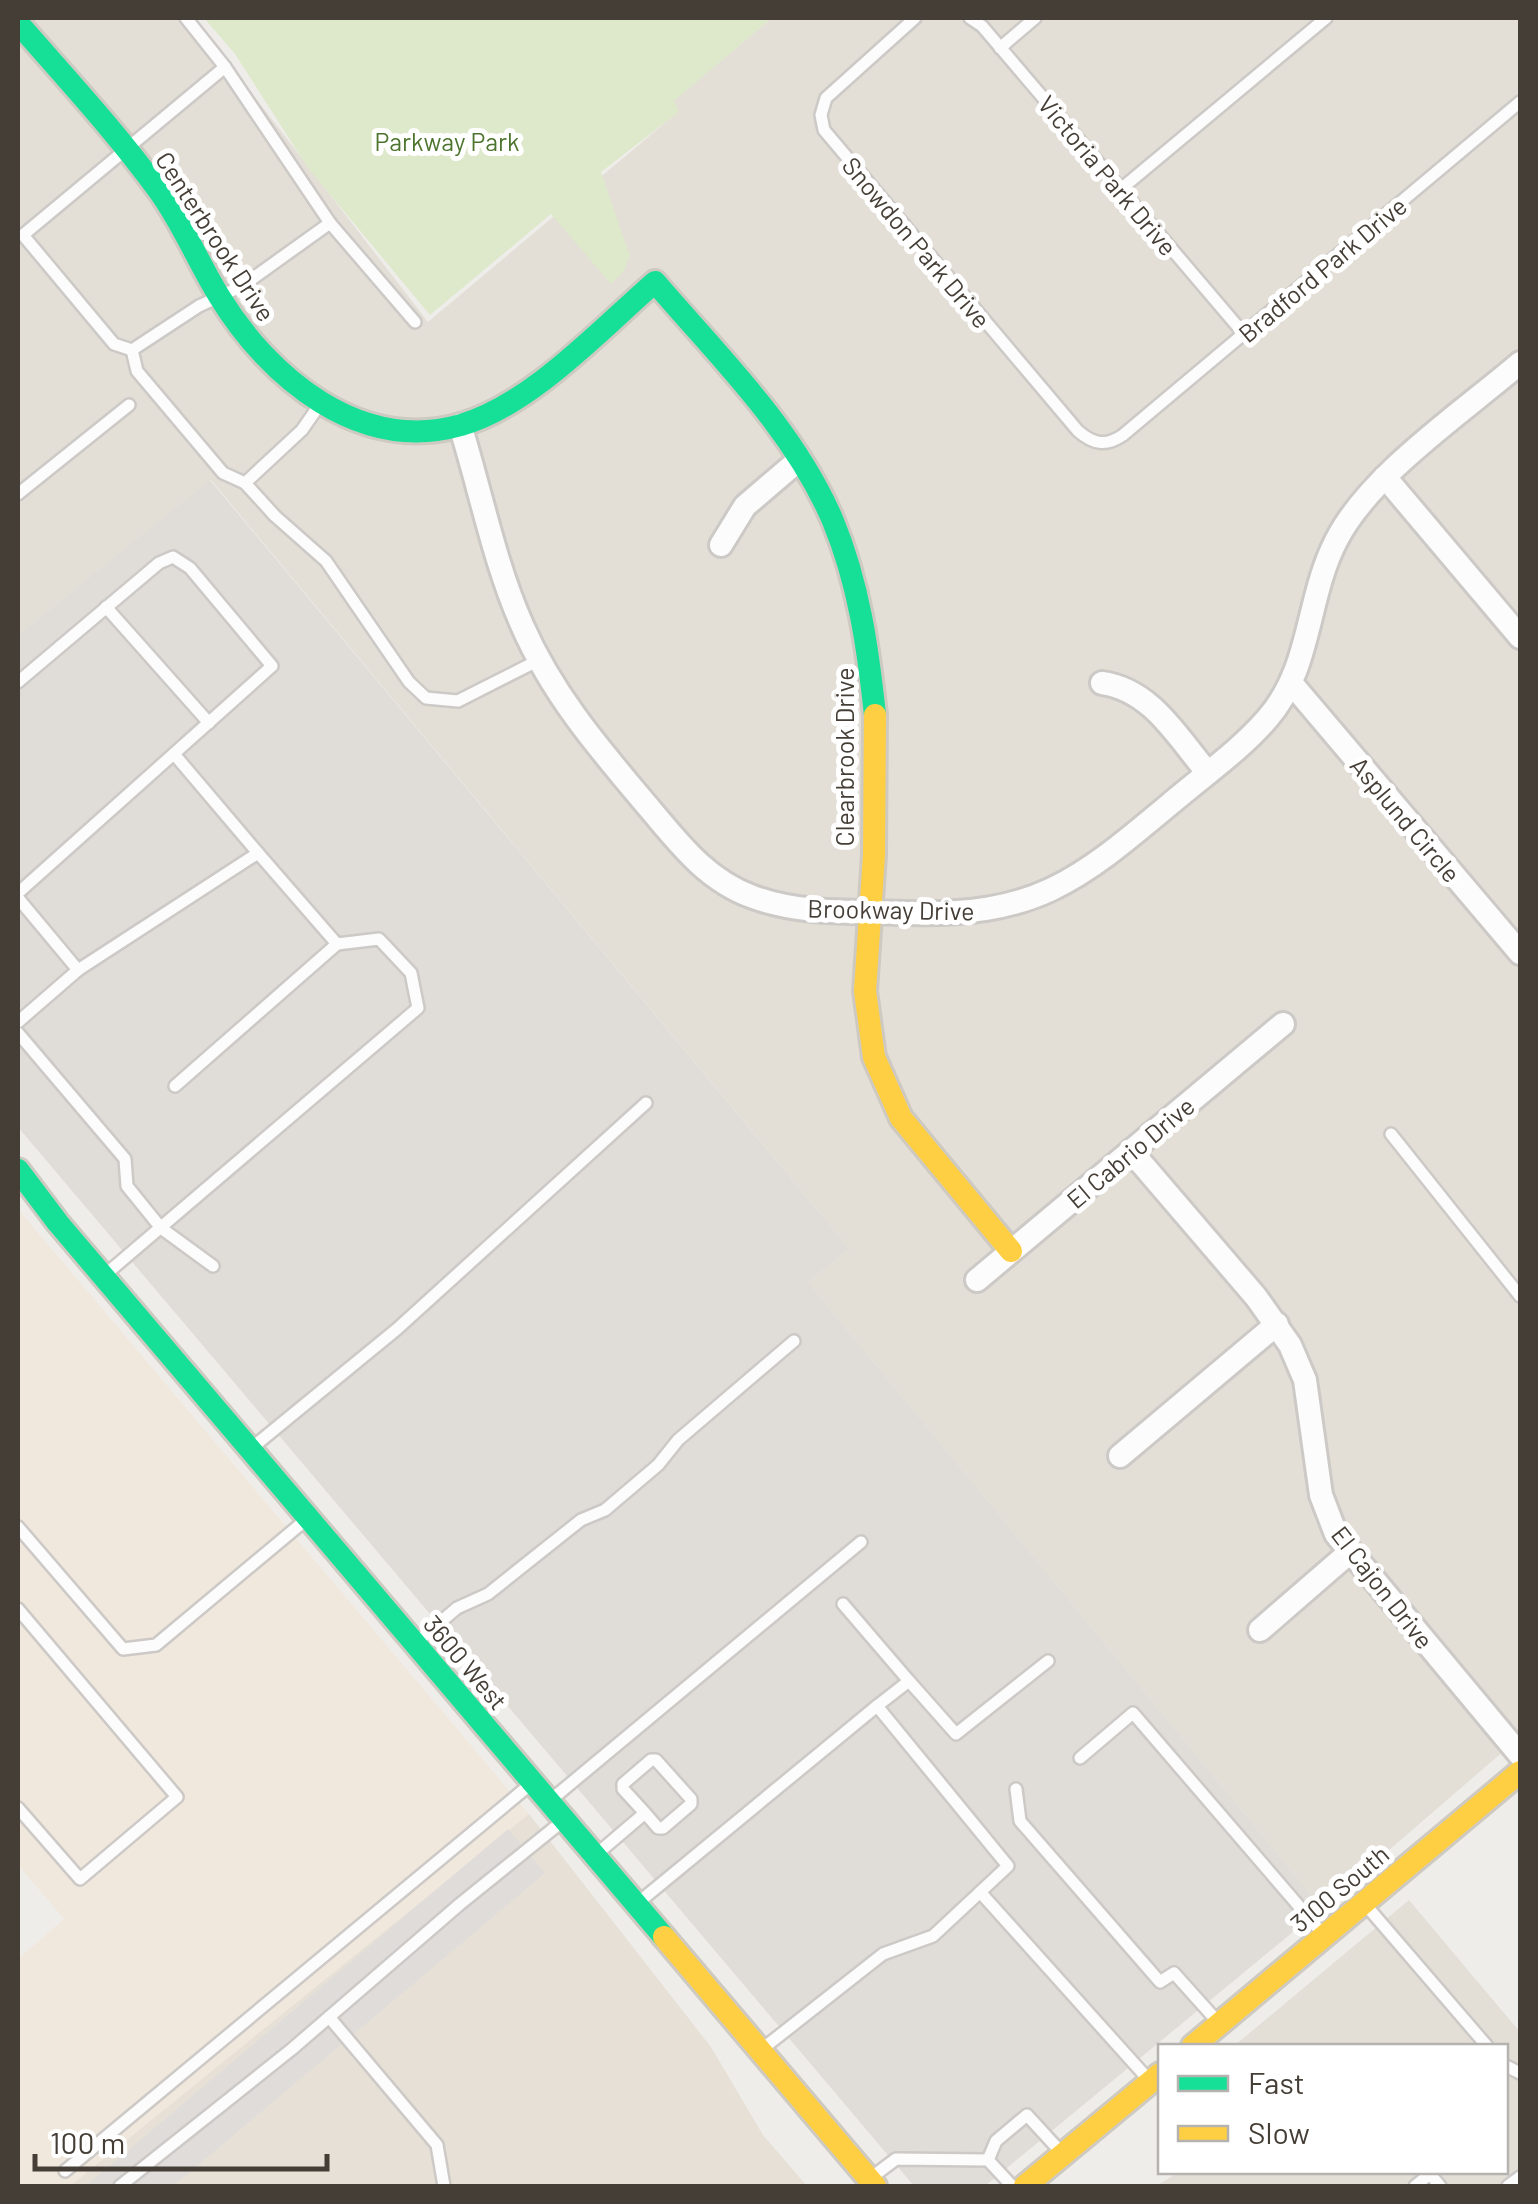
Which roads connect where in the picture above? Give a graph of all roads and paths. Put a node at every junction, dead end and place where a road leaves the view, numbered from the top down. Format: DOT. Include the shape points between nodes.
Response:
graph roads {
  1 [pos="186,18"];
  2 [pos="915,18"];
  3 [pos="970,18"];
  4 [pos="1036,18"];
  5 [pos="1326,18"];
  6 [pos="18,23"];
  7 [pos="1000,48"];
  8 [pos="225,67"];
  9 [pos="1520,102"];
  10 [pos="124,148"];
  11 [pos="1121,189"];
  12 [pos="330,223"];
  13 [pos="20,232"];
  14 [pos="655,282"];
  15 [pos="219,296"];
  16 [pos="415,322"];
  17 [pos="1244,334"];
  18 [pos="132,350"];
  19 [pos="1520,364"];
  20 [pos="320,404"];
  21 [pos="129,405"];
  22 [pos="460,425"];
  23 [pos="1123,436"];
  24 [pos="800,459"];
  25 [pos="1385,477"];
  26 [pos="245,484"];
  27 [pos="18,494"];
  28 [pos="720,544"];
  29 [pos="106,607"];
  30 [pos="1520,637"];
  31 [pos="539,660"];
  32 [pos="18,682"];
  33 [pos="1102,683"];
  34 [pos="1292,684"];
  35 [pos="209,723"];
  36 [pos="174,754"];
  37 [pos="1208,773"];
  38 [pos="258,853"];
  39 [pos="18,896"];
  40 [pos="870,913"];
  41 [pos="337,944"];
  42 [pos="1520,953"];
  43 [pos="78,970"];
  44 [pos="18,1022"];
  45 [pos="1283,1024"];
  46 [pos="18,1033"];
  47 [pos="174,1086"];
  48 [pos="646,1102"];
  49 [pos="1391,1134"];
  50 [pos="1131,1151"];
  51 [pos="18,1170"];
  52 [pos="161,1228"];
  53 [pos="1011,1251"];
  54 [pos="213,1266"];
  55 [pos="103,1276"];
  56 [pos="977,1280"];
  57 [pos="1520,1296"];
  58 [pos="1277,1324"];
  59 [pos="794,1342"];
  60 [pos="250,1450"];
  61 [pos="1120,1456"];
  62 [pos="308,1518"];
  63 [pos="18,1528"];
  64 [pos="860,1542"];
  65 [pos="1350,1552"];
  66 [pos="842,1604"];
  67 [pos="18,1609"];
  68 [pos="1260,1630"];
  69 [pos="414,1644"];
  70 [pos="1048,1661"];
  71 [pos="910,1681"];
  72 [pos="877,1706"];
  73 [pos="1520,1755"];
  74 [pos="1080,1758"];
  75 [pos="1520,1772"];
  76 [pos="532,1782"];
  77 [pos="1016,1789"];
  78 [pos="548,1802"];
  79 [pos="18,1808"];
  80 [pos="645,1813"];
  81 [pos="564,1820"];
  82 [pos="594,1856"];
  83 [pos="980,1892"];
  84 [pos="1364,1903"];
  85 [pos="636,1904"];
  86 [pos="1325,1936"];
  87 [pos="329,2017"];
  88 [pos="1220,2024"];
  89 [pos="1195,2044"];
  90 [pos="1485,2044"];
  91 [pos="760,2051"];
  92 [pos="1156,2078"];
  93 [pos="1064,2154"];
  94 [pos="988,2160"];
  95 [pos="66,2170"];
  96 [pos="1520,2177"];
  97 [pos="872,2183"];
  98 [pos="125,2185"];
  99 [pos="444,2186"];
  100 [pos="1012,2186"];
  101 [pos="1026,2186"];
  102 [pos="1415,2186"];
  103 [pos="1440,2186"];
  104 [pos="1508,2186"];
  1 -- 8 [label="lane"];
  2 -- 23 [label="lane, Snowdon Park Drive" via="826,98 824,130 1078,431 1103,444"];
  3 -- 7 [label="lane, Victoria Park Drive"];
  4 -- 7 [label="lane"];
  5 -- 11 [label="lane"];
  6 -- 10 [label="street, Centerbrook Drive"];
  7 -- 11 [label="lane, Victoria Park Drive"];
  8 -- 10 [label="lane"];
  8 -- 12 [label="lane"];
  9 -- 17 [label="lane, Bradford Park Drive"];
  10 -- 13 [label="lane"];
  10 -- 15 [label="street, Centerbrook Drive" via="167,202"];
  11 -- 17 [label="lane, Victoria Park Drive"];
  12 -- 15 [label="lane"];
  12 -- 16 [label="lane"];
  13 -- 18 [label="lane" via="114,344"];
  14 -- 22 [label="street, Centerbrook Drive" via="506,404"];
  14 -- 24 [label="street, Clearbrook Drive"];
  15 -- 18 [label="lane"];
  15 -- 20 [label="street, Centerbrook Drive" via="277,370"];
  17 -- 23 [label="lane, Bradford Park Drive"];
  18 -- 26 [label="lane" via="137,371 223,473"];
  19 -- 25 [label="street, Brookway Drive"];
  20 -- 22 [label="street, Centerbrook Drive" via="382,428"];
  20 -- 26 [label="lane"];
  21 -- 27 [label="lane"];
  22 -- 31 [label="street, Brookway Drive" via="510,598"];
  24 -- 28 [label="street" via="745,506"];
  24 -- 40 [label="street, Clearbrook Drive" via="847,560 872,661"];
  25 -- 30 [label="street"];
  25 -- 34 [label="street, Brookway Drive" via="1356,507 1328,557"];
  26 -- 31 [label="lane" via="326,561 426,698 458,701"];
  29 -- 32 [label="lane"];
  29 -- 35 [label="lane"];
  29 -- 35 [label="lane" via="166,558 190,568 272,666"];
  31 -- 40 [label="street, Brookway Drive" via="577,722 707,872 780,905"];
  33 -- 37 [label="street" via="1136,692"];
  34 -- 37 [label="street, Brookway Drive" via="1268,719"];
  34 -- 42 [label="street, Asplund Circle"];
  35 -- 36 [label="lane"];
  36 -- 38 [label="lane"];
  36 -- 39 [label="lane"];
  37 -- 40 [label="street, Brookway Drive" via="1115,850 1036,898 964,914"];
  38 -- 41 [label="lane"];
  38 -- 43 [label="lane"];
  39 -- 43 [label="lane"];
  40 -- 53 [label="street, Clearbrook Drive" via="866,1010 880,1079 913,1136"];
  41 -- 47 [label="lane"];
  41 -- 52 [label="lane" via="379,939 411,973 418,1008"];
  43 -- 44 [label="lane"];
  45 -- 50 [label="street, El Cabrio Drive"];
  46 -- 52 [label="lane" via="126,1159 126,1186"];
  48 -- 60 [label="lane" via="397,1329"];
  49 -- 57 [label="lane"];
  50 -- 53 [label="street, El Cabrio Drive"];
  50 -- 58 [label="street, El Cajon Drive"];
  51 -- 55 [label="street, 3600 West"];
  52 -- 54 [label="lane"];
  52 -- 55 [label="lane"];
  53 -- 56 [label="street, El Cabrio Drive"];
  55 -- 60 [label="street, 3600 West"];
  58 -- 61 [label="street"];
  58 -- 65 [label="street, El Cajon Drive" via="1306,1380 1321,1495"];
  59 -- 69 [label="lane" via="605,1510 580,1520"];
  60 -- 62 [label="street, 3600 West"];
  62 -- 63 [label="lane" via="156,1645 123,1650"];
  62 -- 69 [label="street, 3600 West"];
  64 -- 78 [label="lane"];
  65 -- 68 [label="street"];
  65 -- 73 [label="street, El Cajon Drive"];
  66 -- 71 [label="lane"];
  67 -- 79 [label="lane" via="177,1796 80,1880"];
  69 -- 76 [label="street, 3600 West"];
  70 -- 71 [label="lane" via="956,1734"];
  71 -- 72 [label="lane"];
  72 -- 83 [label="lane" via="1008,1866"];
  72 -- 85 [label="lane"];
  74 -- 86 [label="lane" via="1134,1712"];
  75 -- 84 [label="street, 3100 South"];
  76 -- 78 [label="street, 3600 West"];
  76 -- 95 [label="lane"];
  77 -- 88 [label="lane" via="1020,1820 1160,1982 1174,1973"];
  78 -- 81 [label="street, 3600 West"];
  80 -- 80 [label="lane" via="623,1784 656,1760 691,1804 663,1828"];
  80 -- 82 [label="lane"];
  81 -- 82 [label="street, 3600 West"];
  81 -- 87 [label="lane"];
  82 -- 85 [label="street, 3600 West"];
  83 -- 91 [label="lane" via="933,1936 883,1954"];
  83 -- 92 [label="lane"];
  84 -- 86 [label="street, 3100 South"];
  84 -- 90 [label="lane"];
  85 -- 91 [label="street, 3600 West"];
  86 -- 88 [label="street, 3100 South"];
  87 -- 98 [label="lane"];
  87 -- 99 [label="lane" via="437,2145"];
  88 -- 89 [label="street, 3100 South"];
  91 -- 97 [label="street, 3600 West"];
  92 -- 93 [label="street"];
  93 -- 94 [label="lane" via="1027,2115 996,2141"];
  93 -- 101 [label="street"];
  94 -- 97 [label="lane" via="896,2158"];
  94 -- 100 [label="lane"];
  96 -- 104 [label="lane"];
  102 -- 103 [label="lane" via="1430,2174"];
}
